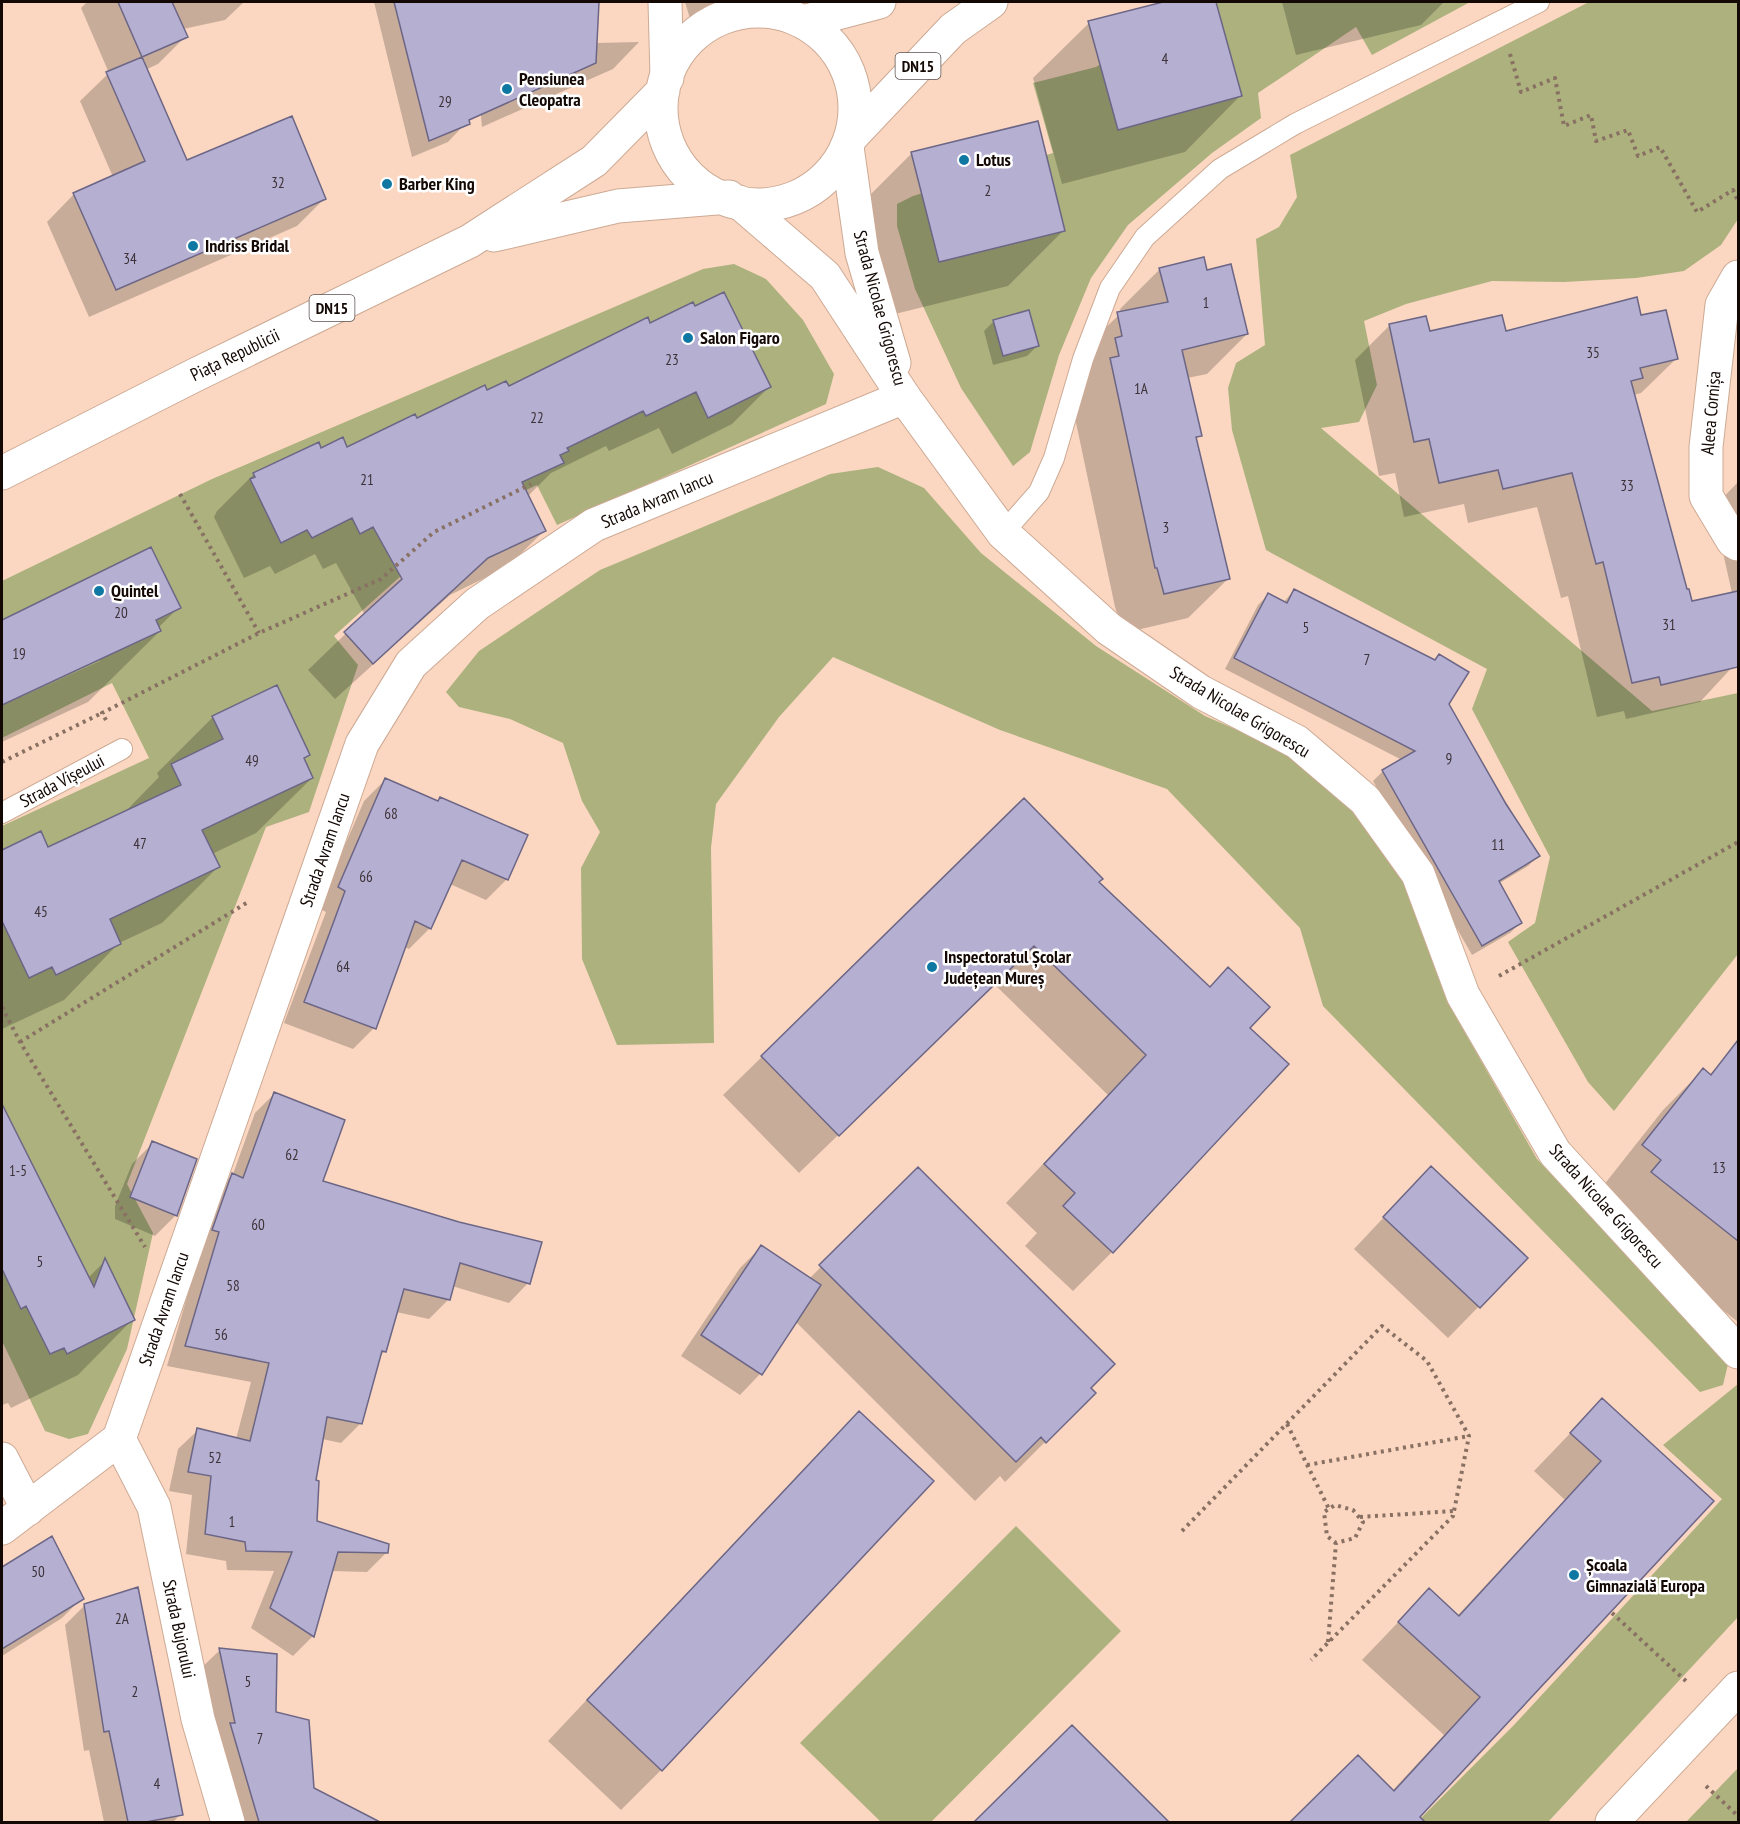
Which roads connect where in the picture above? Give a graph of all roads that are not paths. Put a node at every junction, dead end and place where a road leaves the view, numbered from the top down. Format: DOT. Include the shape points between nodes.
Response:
graph roads {
  1 [pos="665,2"];
  2 [pos="879,2"];
  3 [pos="991,2"];
  4 [pos="1539,2"];
  5 [pos="787,13"];
  6 [pos="665,84"];
  7 [pos="849,142"];
  8 [pos="734,200"];
  9 [pos="470,241"];
  10 [pos="1738,277"];
  11 [pos="903,397"];
  12 [pos="2,473"];
  13 [pos="1003,533"];
  14 [pos="1738,544"];
  15 [pos="122,749"];
  16 [pos="2,813"];
  17 [pos="1738,1352"];
  18 [pos="119,1439"];
  19 [pos="2,1459"];
  20 [pos="28,1509"];
  21 [pos="2,1528"];
  22 [pos="1738,1688"];
  23 [pos="228,1822"];
  24 [pos="1612,1822"];
  1 -- 6 [label="street"];
  2 -- 5 [label="street, DN15"];
  3 -- 7 [label="street, DN15" via="953,29"];
  4 -- 13 [label="lane" via="1295,124 1220,169 1145,237 1110,288 1039,492"];
  5 -- 6 [label="street, DN15" via="738,12 714,21 693,35 677,54"];
  5 -- 7 [label="street, DN15" via="825,38 841,59 852,84 855,110"];
  6 -- 8 [label="street, DN15" via="660,111 663,131 680,166 710,191"];
  6 -- 9 [label="street, Piața Republicii / DN15" via="594,161"];
  7 -- 8 [label="street, DN15" via="837,166 804,195 761,205"];
  7 -- 11 [label="street, Strada Nicolae Grigorescu" via="862,254"];
  8 -- 9 [label="street, Piața Republicii / DN15" via="618,207"];
  8 -- 11 [label="street, Strada Nicolae Grigorescu" via="825,276"];
  9 -- 12 [label="street, Piața Republicii / DN15"];
  10 -- 14 [label="street, Aleea Cornișa" via="1722,305 1706,447 1706,496"];
  11 -- 13 [label="street, Strada Nicolae Grigorescu"];
  11 -- 18 [label="street, Strada Avram Iancu" via="594,525 477,604 411,664 362,744"];
  13 -- 17 [label="street, Strada Nicolae Grigorescu" via="1109,629 1201,693 1297,742 1365,800 1418,874 1463,995 1555,1153"];
  15 -- 16 [label="lane, Strada Vișeului"];
  18 -- 20 [label="street"];
  18 -- 23 [label="street, Strada Bujorului" via="154,1508 198,1719"];
  19 -- 20 [label="street"];
  20 -- 21 [label="street"];
  22 -- 24 [label="street"];
}
